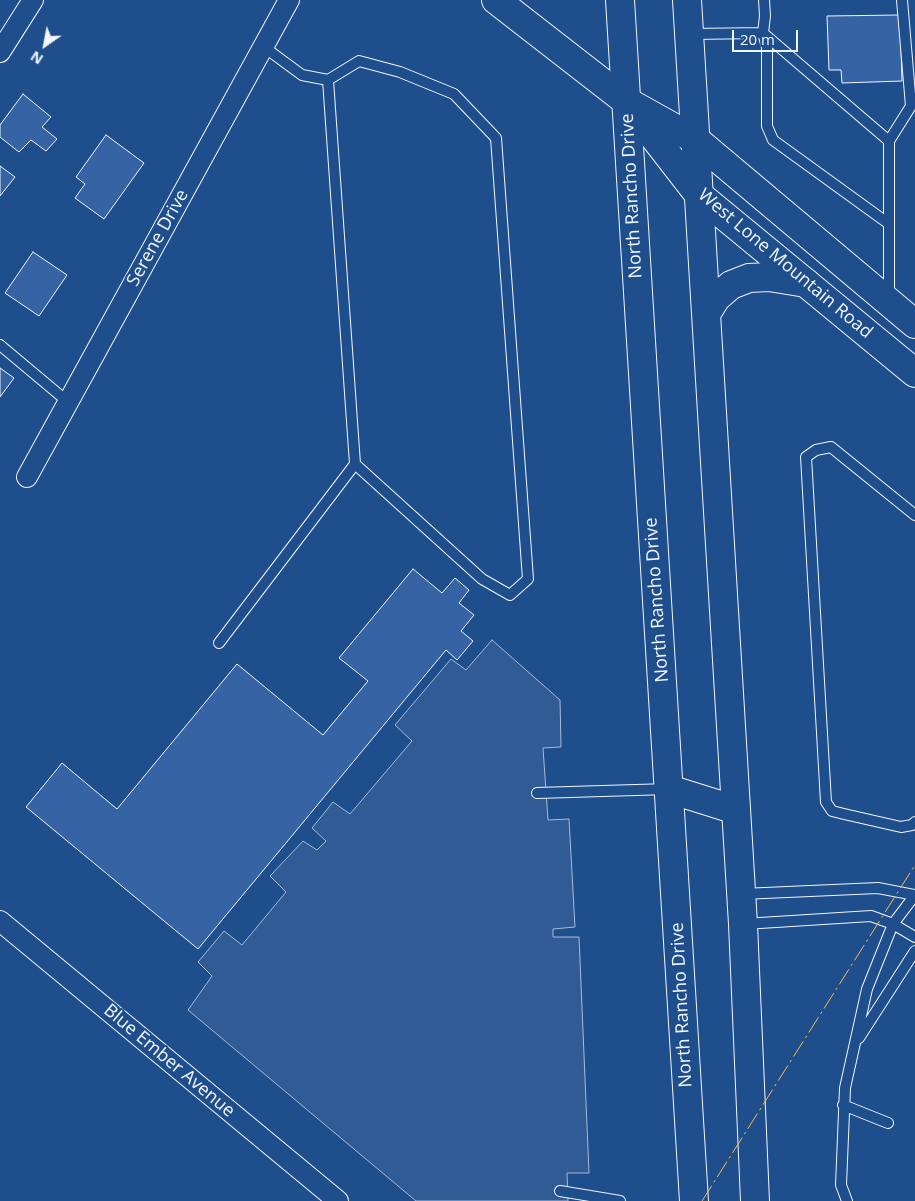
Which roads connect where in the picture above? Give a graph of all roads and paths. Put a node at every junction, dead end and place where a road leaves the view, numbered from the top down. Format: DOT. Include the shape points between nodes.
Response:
graph roads {
  1 [pos="289,0"];
  2 [pos="496,0"];
  3 [pos="620,0"];
  4 [pos="686,0"];
  5 [pos="764,0"];
  6 [pos="902,0"];
  7 [pos="26,3"];
  8 [pos="763,33"];
  9 [pos="689,34"];
  10 [pos="264,47"];
  11 [pos="0,52"];
  12 [pos="328,80"];
  13 [pos="626,101"];
  14 [pos="696,140"];
  15 [pos="889,141"];
  16 [pos="699,195"];
  17 [pos="889,224"];
  18 [pos="806,283"];
  19 [pos="890,302"];
  20 [pos="706,314"];
  21 [pos="915,324"];
  22 [pos="0,345"];
  23 [pos="915,373"];
  24 [pos="68,402"];
  25 [pos="355,464"];
  26 [pos="27,477"];
  27 [pos="915,515"];
  28 [pos="219,643"];
  29 [pos="669,790"];
  30 [pos="537,793"];
  31 [pos="736,810"];
  32 [pos="915,822"];
  33 [pos="741,894"];
  34 [pos="915,895"];
  35 [pos="0,921"];
  36 [pos="743,924"];
  37 [pos="893,924"];
  38 [pos="915,937"];
  39 [pos="915,951"];
  40 [pos="856,1043"];
  41 [pos="843,1105"];
  42 [pos="888,1122"];
  43 [pos="560,1191"];
  44 [pos="338,1201"];
  45 [pos="620,1201"];
  46 [pos="694,1201"];
  47 [pos="755,1201"];
  48 [pos="847,1201"];
  1 -- 10 [label="street, Serene Drive"];
  2 -- 13 [label="main road, West Lone Mountain Road"];
  3 -- 13 [label="main road, North Rancho Drive"];
  4 -- 9 [label="main road"];
  5 -- 8 [label="lane"];
  6 -- 15 [label="lane" via="911,106"];
  7 -- 11 [label="street"];
  8 -- 9 [label="lane"];
  8 -- 15 [label="lane"];
  8 -- 17 [label="lane" via="767,47 767,126 773,140"];
  9 -- 14 [label="main road"];
  10 -- 12 [label="lane" via="302,75"];
  10 -- 24 [label="street, Serene Drive"];
  12 -- 25 [label="lane"];
  12 -- 25 [label="lane" via="359,60 400,72 454,94 496,138 528,580 510,595 482,579"];
  13 -- 14 [label="main road, West Lone Mountain Road"];
  13 -- 16 [label="main road, West Lone Mountain Road"];
  13 -- 29 [label="main road, North Rancho Drive"];
  14 -- 16 [label="main road"];
  14 -- 19 [label="main road, West Lone Mountain Road"];
  15 -- 17 [label="lane"];
  16 -- 18 [label="main road, West Lone Mountain Road"];
  16 -- 20 [label="main road"];
  17 -- 19 [label="lane"];
  18 -- 20 [label="main road" via="769,277 749,278 731,285 716,298"];
  18 -- 23 [label="main road, West Lone Mountain Road"];
  19 -- 21 [label="main road, West Lone Mountain Road"];
  20 -- 31 [label="main road"];
  22 -- 24 [label="lane"];
  24 -- 26 [label="street, Serene Drive"];
  25 -- 28 [label="lane"];
  27 -- 32 [label="lane" via="831,447 816,450 806,457 826,802 832,811 901,827 912,826"];
  29 -- 30 [label="lane"];
  29 -- 31 [label="main road"];
  29 -- 46 [label="main road, North Rancho Drive"];
  31 -- 33 [label="main road"];
  33 -- 34 [label="lane" via="878,888"];
  33 -- 36 [label="main road"];
  34 -- 37 [label="lane"];
  35 -- 44 [label="street, Blue Ember Avenue"];
  36 -- 37 [label="lane" via="871,916"];
  36 -- 47 [label="main road"];
  37 -- 38 [label="lane"];
  37 -- 40 [label="lane" via="867,989"];
  39 -- 40 [label="lane"];
  40 -- 41 [label="lane"];
  41 -- 42 [label="lane"];
  41 -- 48 [label="lane" via="841,1185"];
  43 -- 45 [label="lane"];
}
